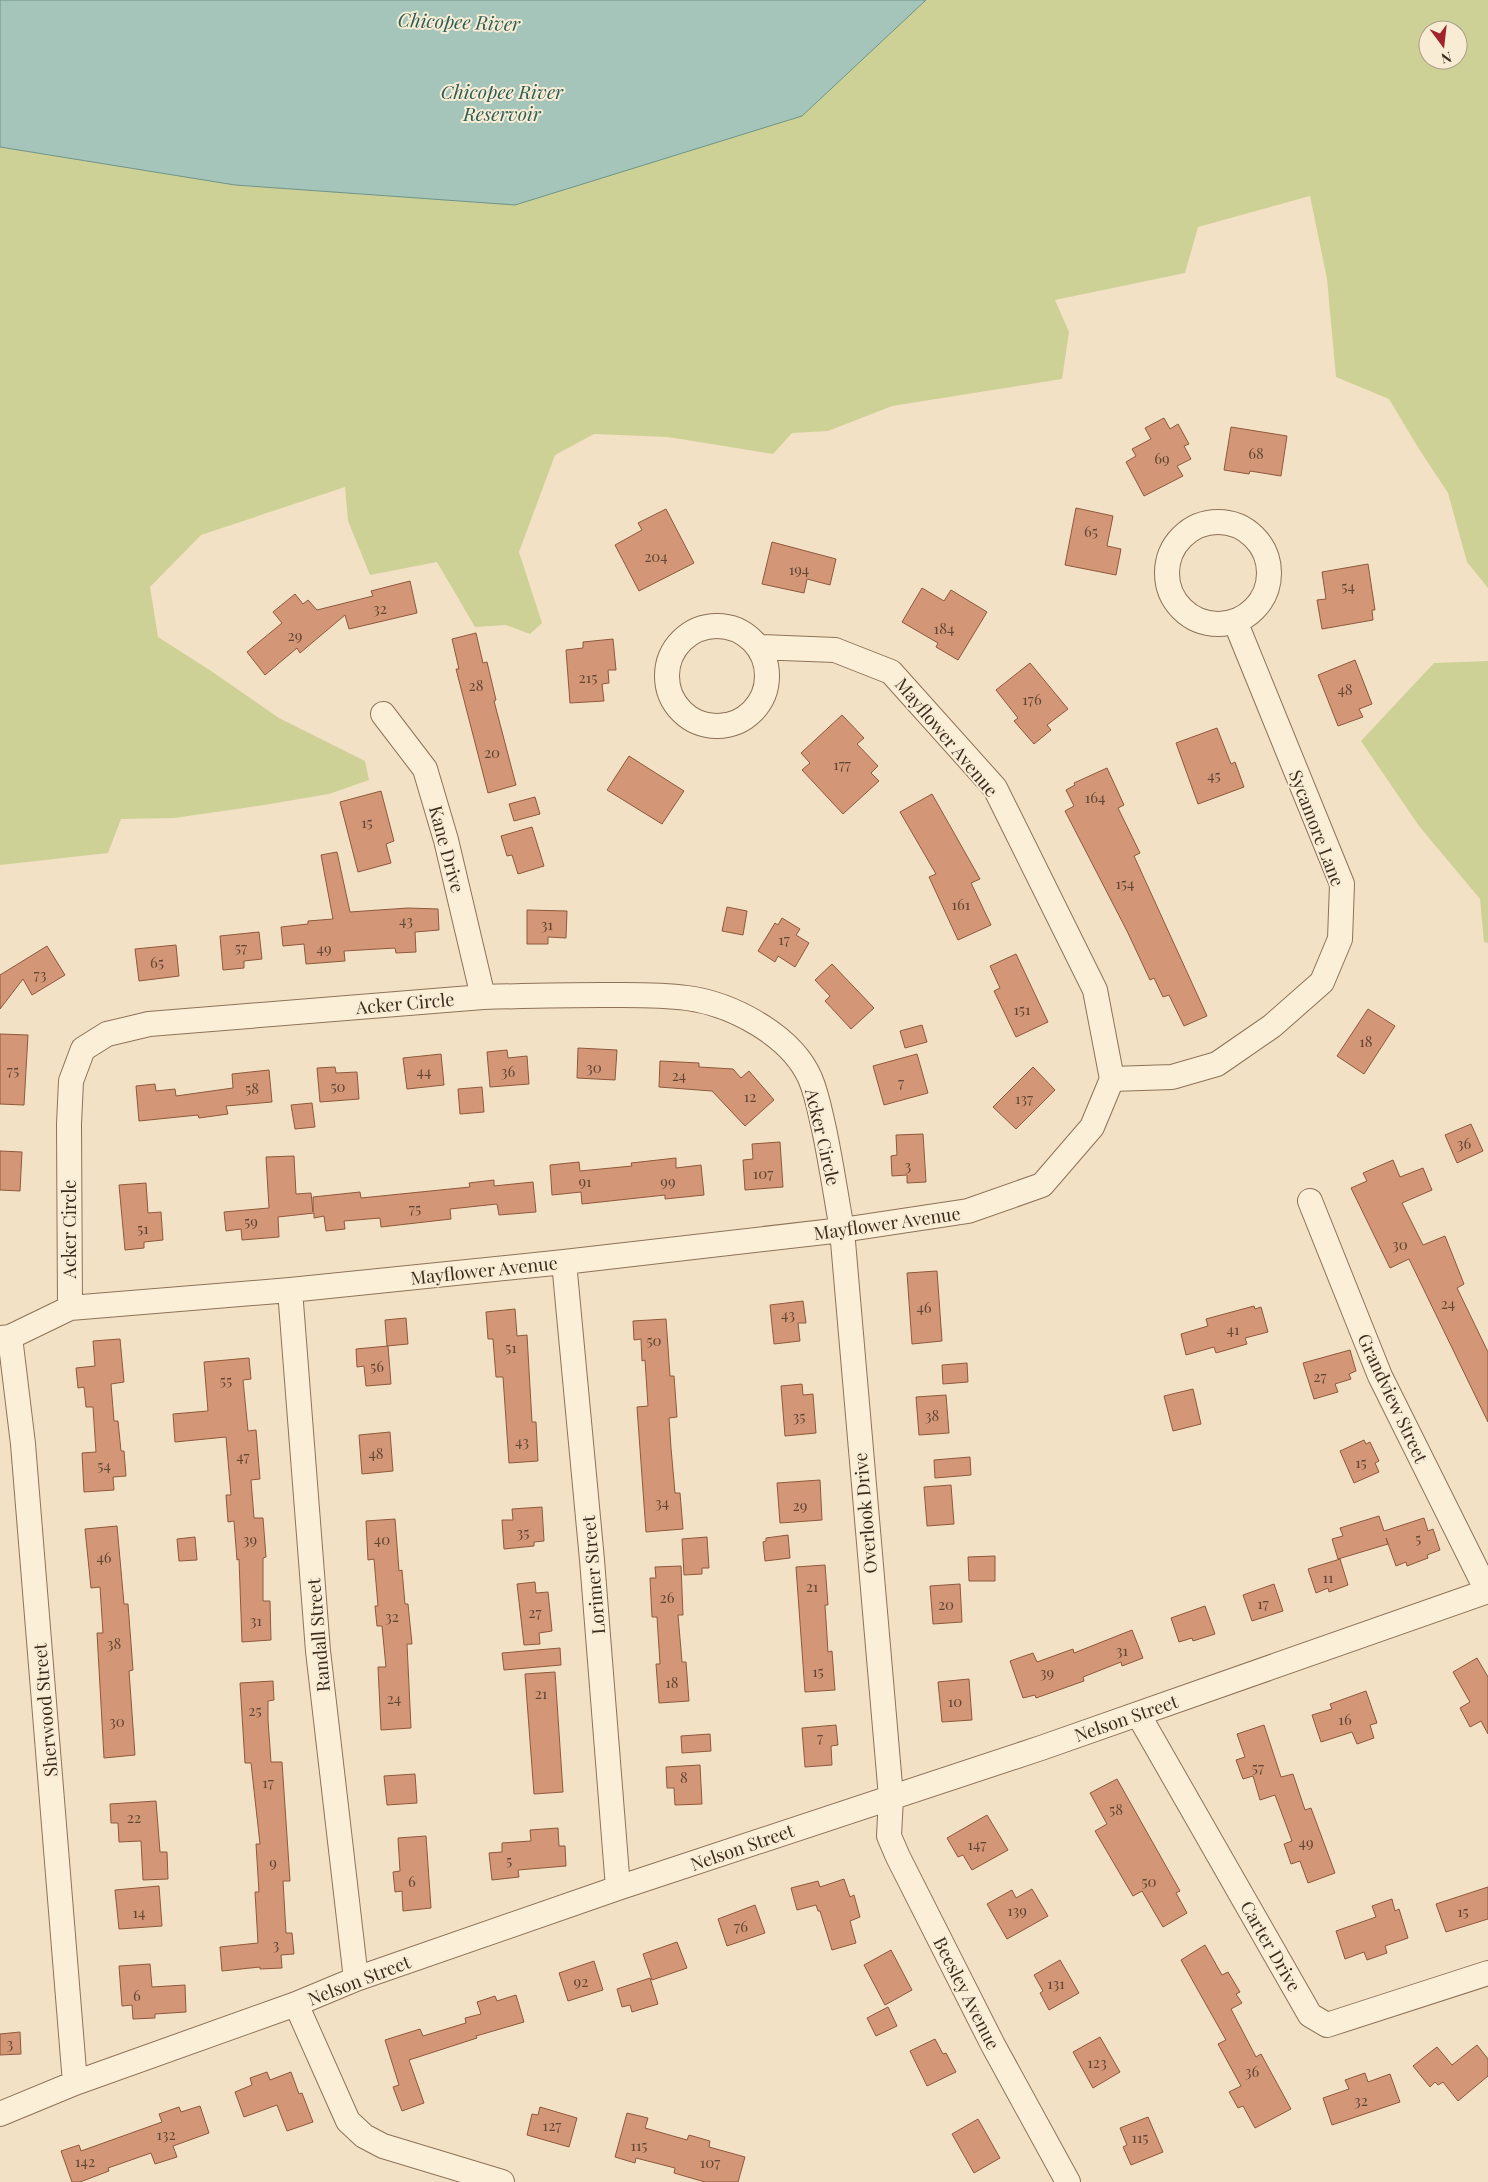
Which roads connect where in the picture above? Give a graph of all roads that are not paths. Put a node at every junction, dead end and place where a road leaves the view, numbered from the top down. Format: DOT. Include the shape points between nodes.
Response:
graph roads {
  1 [pos="1235,621"];
  2 [pos="759,647"];
  3 [pos="383,714"];
  4 [pos="483,997"];
  5 [pos="1112,1079"];
  6 [pos="1310,1201"];
  7 [pos="842,1230"];
  8 [pos="564,1262"];
  9 [pos="290,1290"];
  10 [pos="70,1308"];
  11 [pos="5,1337"];
  12 [pos="1488,1591"];
  13 [pos="1138,1714"];
  14 [pos="891,1797"];
  15 [pos="618,1888"];
  16 [pos="1488,1973"];
  17 [pos="356,1979"];
  18 [pos="296,2004"];
  19 [pos="76,2083"];
  20 [pos="0,2114"];
  21 [pos="502,2182"];
  22 [pos="1068,2182"];
  1 -- 1 [label="street" via="1203,622 1188,614 1176,602 1169,588 1170,556 1178,541 1191,530 1207,524 1224,523 1240,527 1254,537 1264,551 1269,567 1268,584 1262,600 1250,613"];
  1 -- 5 [label="street, Sycamore Lane" via="1342,884 1340,939 1322,982 1272,1026 1217,1064 1172,1077"];
  2 -- 2 [label="street" via="766,662 768,678 756,708 744,719 729,725 712,726 681,712 667,681 668,664 675,648 686,636 701,628 718,625 748,635"];
  2 -- 5 [label="street, Mayflower Avenue" via="835,650 891,672 995,788 1095,990"];
  3 -- 4 [label="street, Kane Drive" via="425,769 446,840"];
  4 -- 7 [label="street, Acker Circle" via="632,995 688,998 716,1005 764,1027 798,1058 810,1078 819,1106"];
  4 -- 10 [label="street, Acker Circle" via="148,1024 107,1034 83,1049 71,1081 68,1124"];
  5 -- 7 [label="street, Mayflower Avenue" via="1092,1127 1042,1185 968,1212"];
  6 -- 12 [label="street, Grandview Street" via="1380,1376"];
  7 -- 8 [label="street, Mayflower Avenue"];
  7 -- 14 [label="street, Overlook Drive"];
  8 -- 9 [label="street, Mayflower Avenue"];
  8 -- 15 [label="street, Lorimer Street"];
  9 -- 10 [label="street, Mayflower Avenue"];
  9 -- 17 [label="street, Randall Street" via="318,1652"];
  10 -- 11 [label="street, Mayflower Avenue"];
  11 -- 19 [label="street, Sherwood Street" via="23,1444"];
  12 -- 13 [label="street, Nelson Street"];
  13 -- 14 [label="street, Nelson Street"];
  13 -- 16 [label="street, Carter Drive" via="1310,2014 1327,2025"];
  14 -- 15 [label="street, Nelson Street"];
  14 -- 22 [label="street, Beesley Avenue" via="889,1836 898,1857 993,2045"];
  15 -- 17 [label="street, Nelson Street"];
  17 -- 18 [label="street, Nelson Street"];
  18 -- 19 [label="street, Nelson Street"];
  18 -- 21 [label="street" via="348,2121 364,2136 383,2146"];
  19 -- 20 [label="street, Nelson Street"];
}
